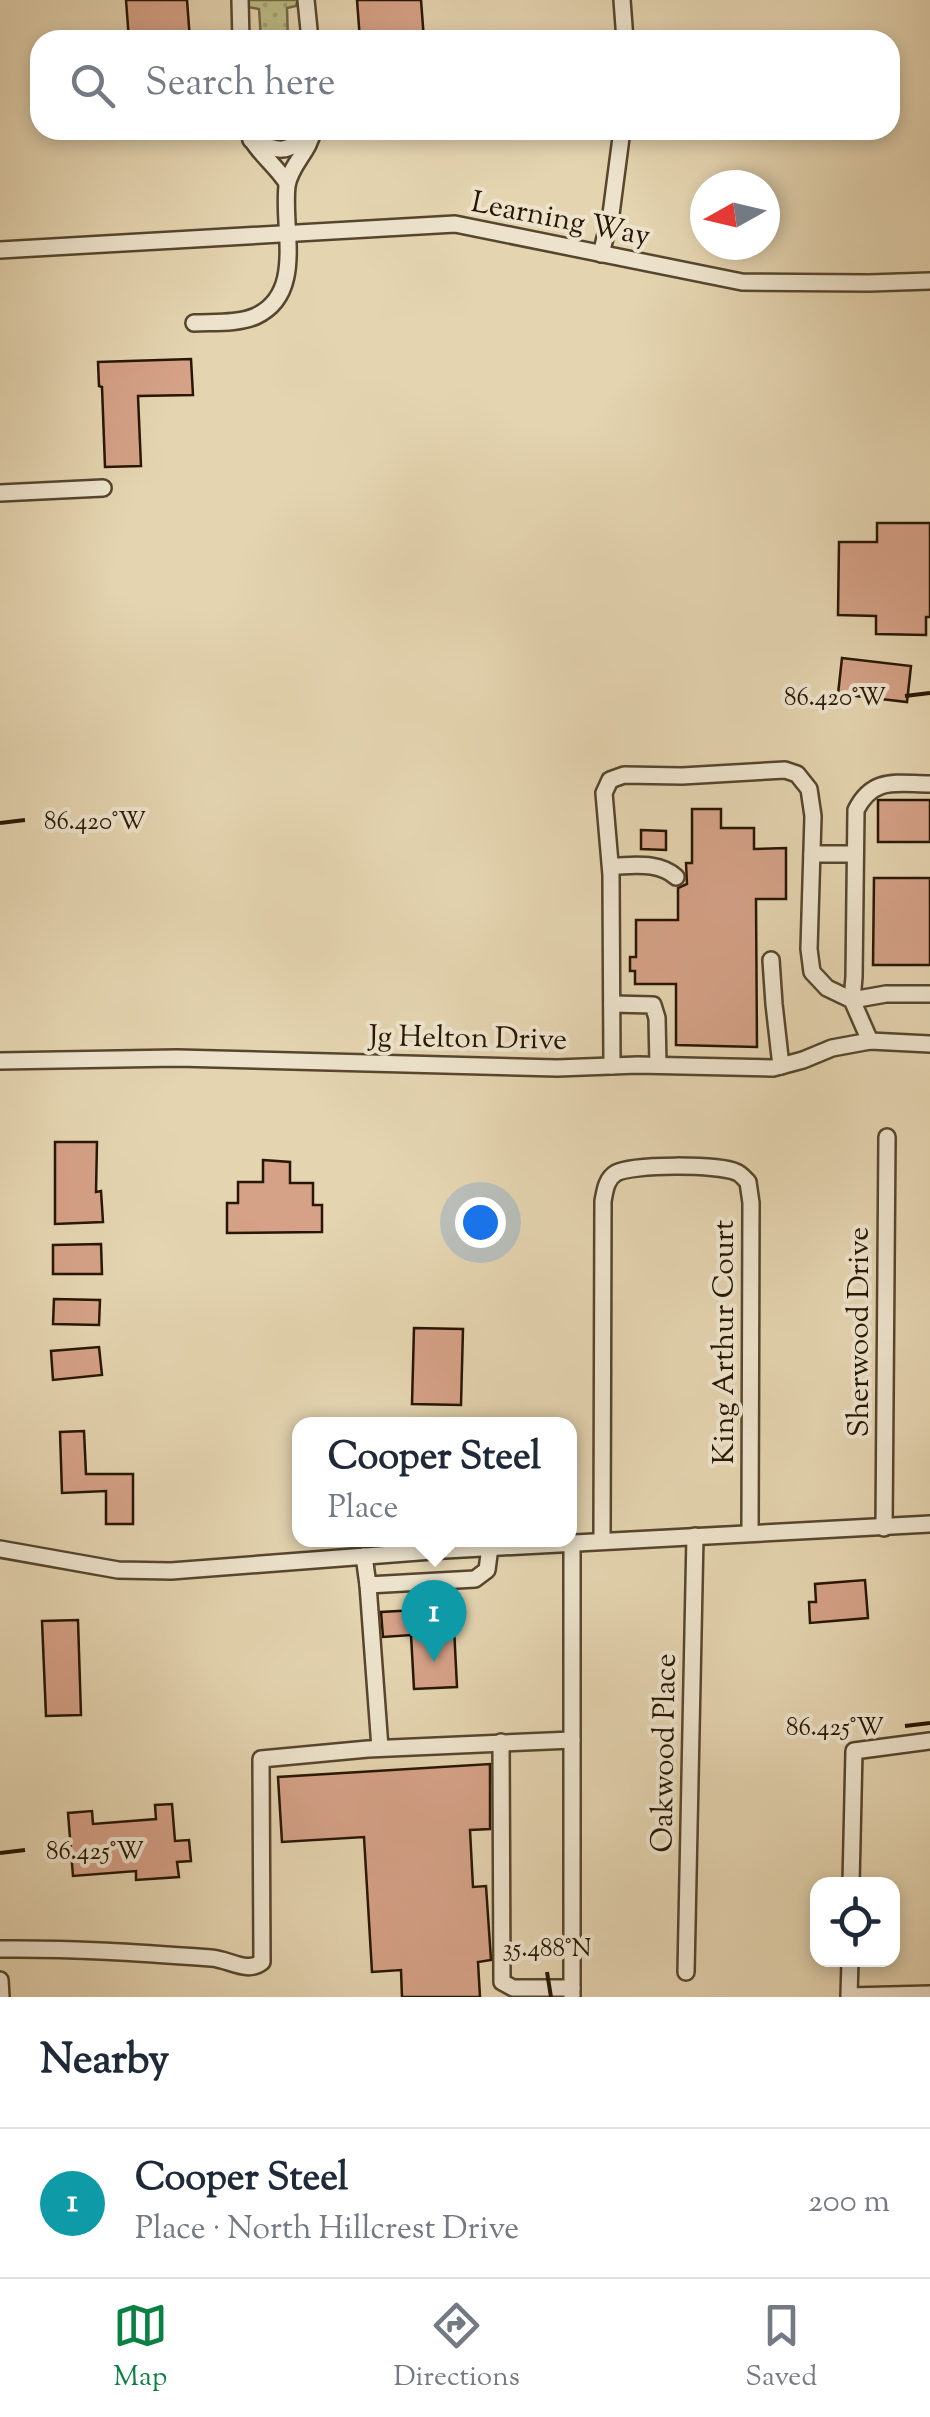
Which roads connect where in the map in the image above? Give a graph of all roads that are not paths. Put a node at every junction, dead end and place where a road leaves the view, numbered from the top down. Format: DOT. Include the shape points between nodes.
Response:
graph roads {
  1 [pos="240,0"];
  2 [pos="306,0"];
  3 [pos="622,0"];
  4 [pos="241,30"];
  5 [pos="309,30"];
  6 [pos="625,30"];
  7 [pos="254,140"];
  8 [pos="257,140"];
  9 [pos="300,140"];
  10 [pos="311,140"];
  11 [pos="621,140"];
  12 [pos="287,184"];
  13 [pos="288,235"];
  14 [pos="0,250"];
  15 [pos="601,254"];
  16 [pos="930,281"];
  17 [pos="194,323"];
  18 [pos="104,488"];
  19 [pos="0,493"];
  20 [pos="930,784"];
  21 [pos="812,854"];
  22 [pos="856,854"];
  23 [pos="610,866"];
  24 [pos="676,877"];
  25 [pos="771,960"];
  26 [pos="930,994"];
  27 [pos="852,1000"];
  28 [pos="612,1004"];
  29 [pos="870,1040"];
  30 [pos="930,1044"];
  31 [pos="0,1060"];
  32 [pos="612,1066"];
  33 [pos="658,1066"];
  34 [pos="781,1066"];
  35 [pos="887,1138"];
  36 [pos="930,1524"];
  37 [pos="884,1528"];
  38 [pos="750,1532"];
  39 [pos="696,1536"];
  40 [pos="602,1540"];
  41 [pos="577,1542"];
  42 [pos="490,1547"];
  43 [pos="572,1547"];
  44 [pos="0,1549"];
  45 [pos="364,1556"];
  46 [pos="368,1584"];
  47 [pos="572,1740"];
  48 [pos="930,1741"];
  49 [pos="501,1742"];
  50 [pos="380,1748"];
  51 [pos="851,1877"];
  52 [pos="0,1948"];
  53 [pos="850,1967"];
  54 [pos="686,1972"];
  55 [pos="0,1980"];
  56 [pos="572,1992"];
  57 [pos="930,1994"];
  58 [pos="1,1997"];
  1 -- 4 [label="street"];
  2 -- 5 [label="street"];
  3 -- 6 [label="street"];
  7 -- 12 [label="street"];
  8 -- 9 [label="street" via="269,148 291,148"];
  10 -- 12 [label="street"];
  11 -- 15 [label="street"];
  12 -- 13 [label="street"];
  13 -- 14 [label="street, Learning Way"];
  13 -- 15 [label="street, Learning Way" via="455,224"];
  13 -- 17 [label="street" via="286,286 270,306 233,321"];
  15 -- 16 [label="street, Learning Way" via="742,282"];
  18 -- 19 [label="street"];
  20 -- 22 [label="street" via="876,786 863,796 856,810"];
  21 -- 22 [label="street"];
  21 -- 23 [label="street" via="809,788 797,774 624,774 610,780 604,793"];
  21 -- 27 [label="street" via="812,972"];
  22 -- 27 [label="street"];
  23 -- 24 [label="street" via="654,866"];
  23 -- 28 [label="street"];
  25 -- 34 [label="street"];
  26 -- 27 [label="street"];
  27 -- 29 [label="street"];
  28 -- 32 [label="street"];
  28 -- 33 [label="street" via="652,1005"];
  29 -- 30 [label="street, Jg Helton Drive"];
  29 -- 34 [label="street, Jg Helton Drive"];
  31 -- 32 [label="street, Jg Helton Drive"];
  32 -- 33 [label="street, Jg Helton Drive"];
  33 -- 34 [label="street, Jg Helton Drive"];
  35 -- 37 [label="street, Sherwood Drive"];
  36 -- 37 [label="street"];
  37 -- 38 [label="street"];
  38 -- 39 [label="street"];
  38 -- 40 [label="street, King Arthur Court" via="748,1182 738,1172 706,1166 629,1169 608,1182 603,1202"];
  39 -- 40 [label="street"];
  39 -- 54 [label="street, Oakwood Place"];
  40 -- 41 [label="street"];
  42 -- 45 [label="street"];
  42 -- 46 [label="street" via="486,1570 475,1579"];
  43 -- 47 [label="street"];
  44 -- 45 [label="street" via="170,1572"];
  45 -- 46 [label="street"];
  46 -- 50 [label="street"];
  47 -- 49 [label="street"];
  47 -- 56 [label="street"];
  48 -- 51 [label="street" via="854,1750"];
  49 -- 50 [label="street"];
  49 -- 56 [label="street" via="502,1982"];
  50 -- 52 [label="street" via="261,1759 258,1966 220,1958"];
  53 -- 57 [label="street" via="849,1996"];
  55 -- 58 [label="street"];
}
